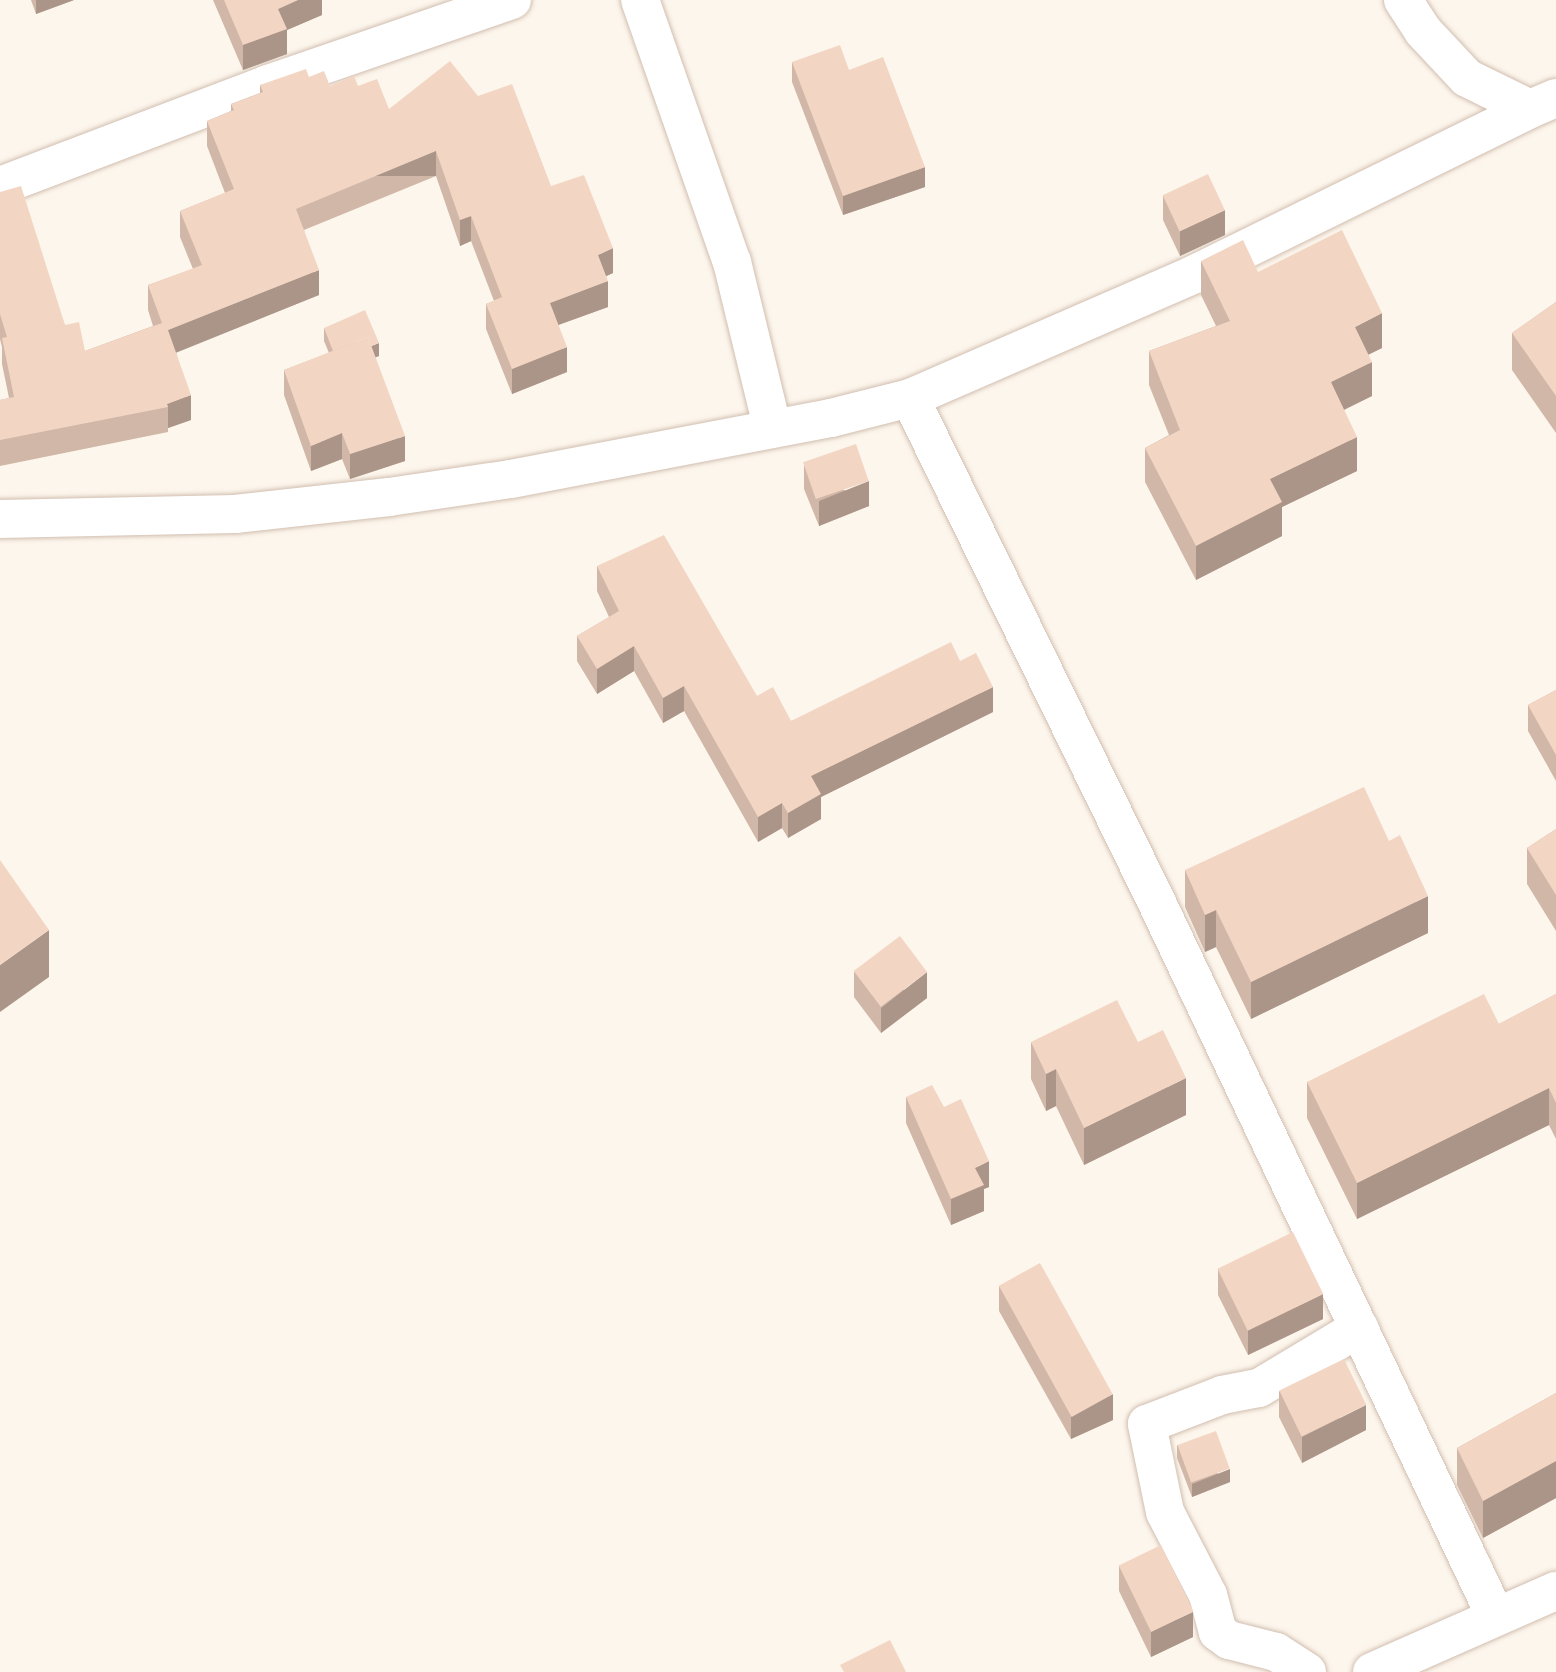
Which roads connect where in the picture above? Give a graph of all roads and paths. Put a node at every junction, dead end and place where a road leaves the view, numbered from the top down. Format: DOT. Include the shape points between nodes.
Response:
graph roads {
  1 [pos="512,0"];
  2 [pos="640,0"];
  3 [pos="1403,0"];
  4 [pos="1543,104"];
  5 [pos="0,186"];
  6 [pos="910,398"];
  7 [pos="772,426"];
  8 [pos="0,519"];
  9 [pos="1359,1328"];
  10 [pos="1556,1591"];
  11 [pos="1496,1617"];
  12 [pos="1307,1672"];
  13 [pos="1372,1672"];
  1 -- 5 [label="street" via="268,84"];
  2 -- 7 [label="street" via="732,262"];
  3 -- 4 [label="street" via="1423,31 1467,78"];
  4 -- 6 [label="street" via="1195,274"];
  6 -- 7 [label="street" via="831,418"];
  6 -- 9 [label="street"];
  7 -- 8 [label="street" via="511,479 389,497 235,514"];
  9 -- 11 [label="street"];
  9 -- 12 [label="street" via="1259,1388 1222,1395 1147,1424 1165,1512 1208,1595 1218,1632 1229,1640 1276,1652"];
  10 -- 11 [label="street"];
  11 -- 13 [label="street"];
}
